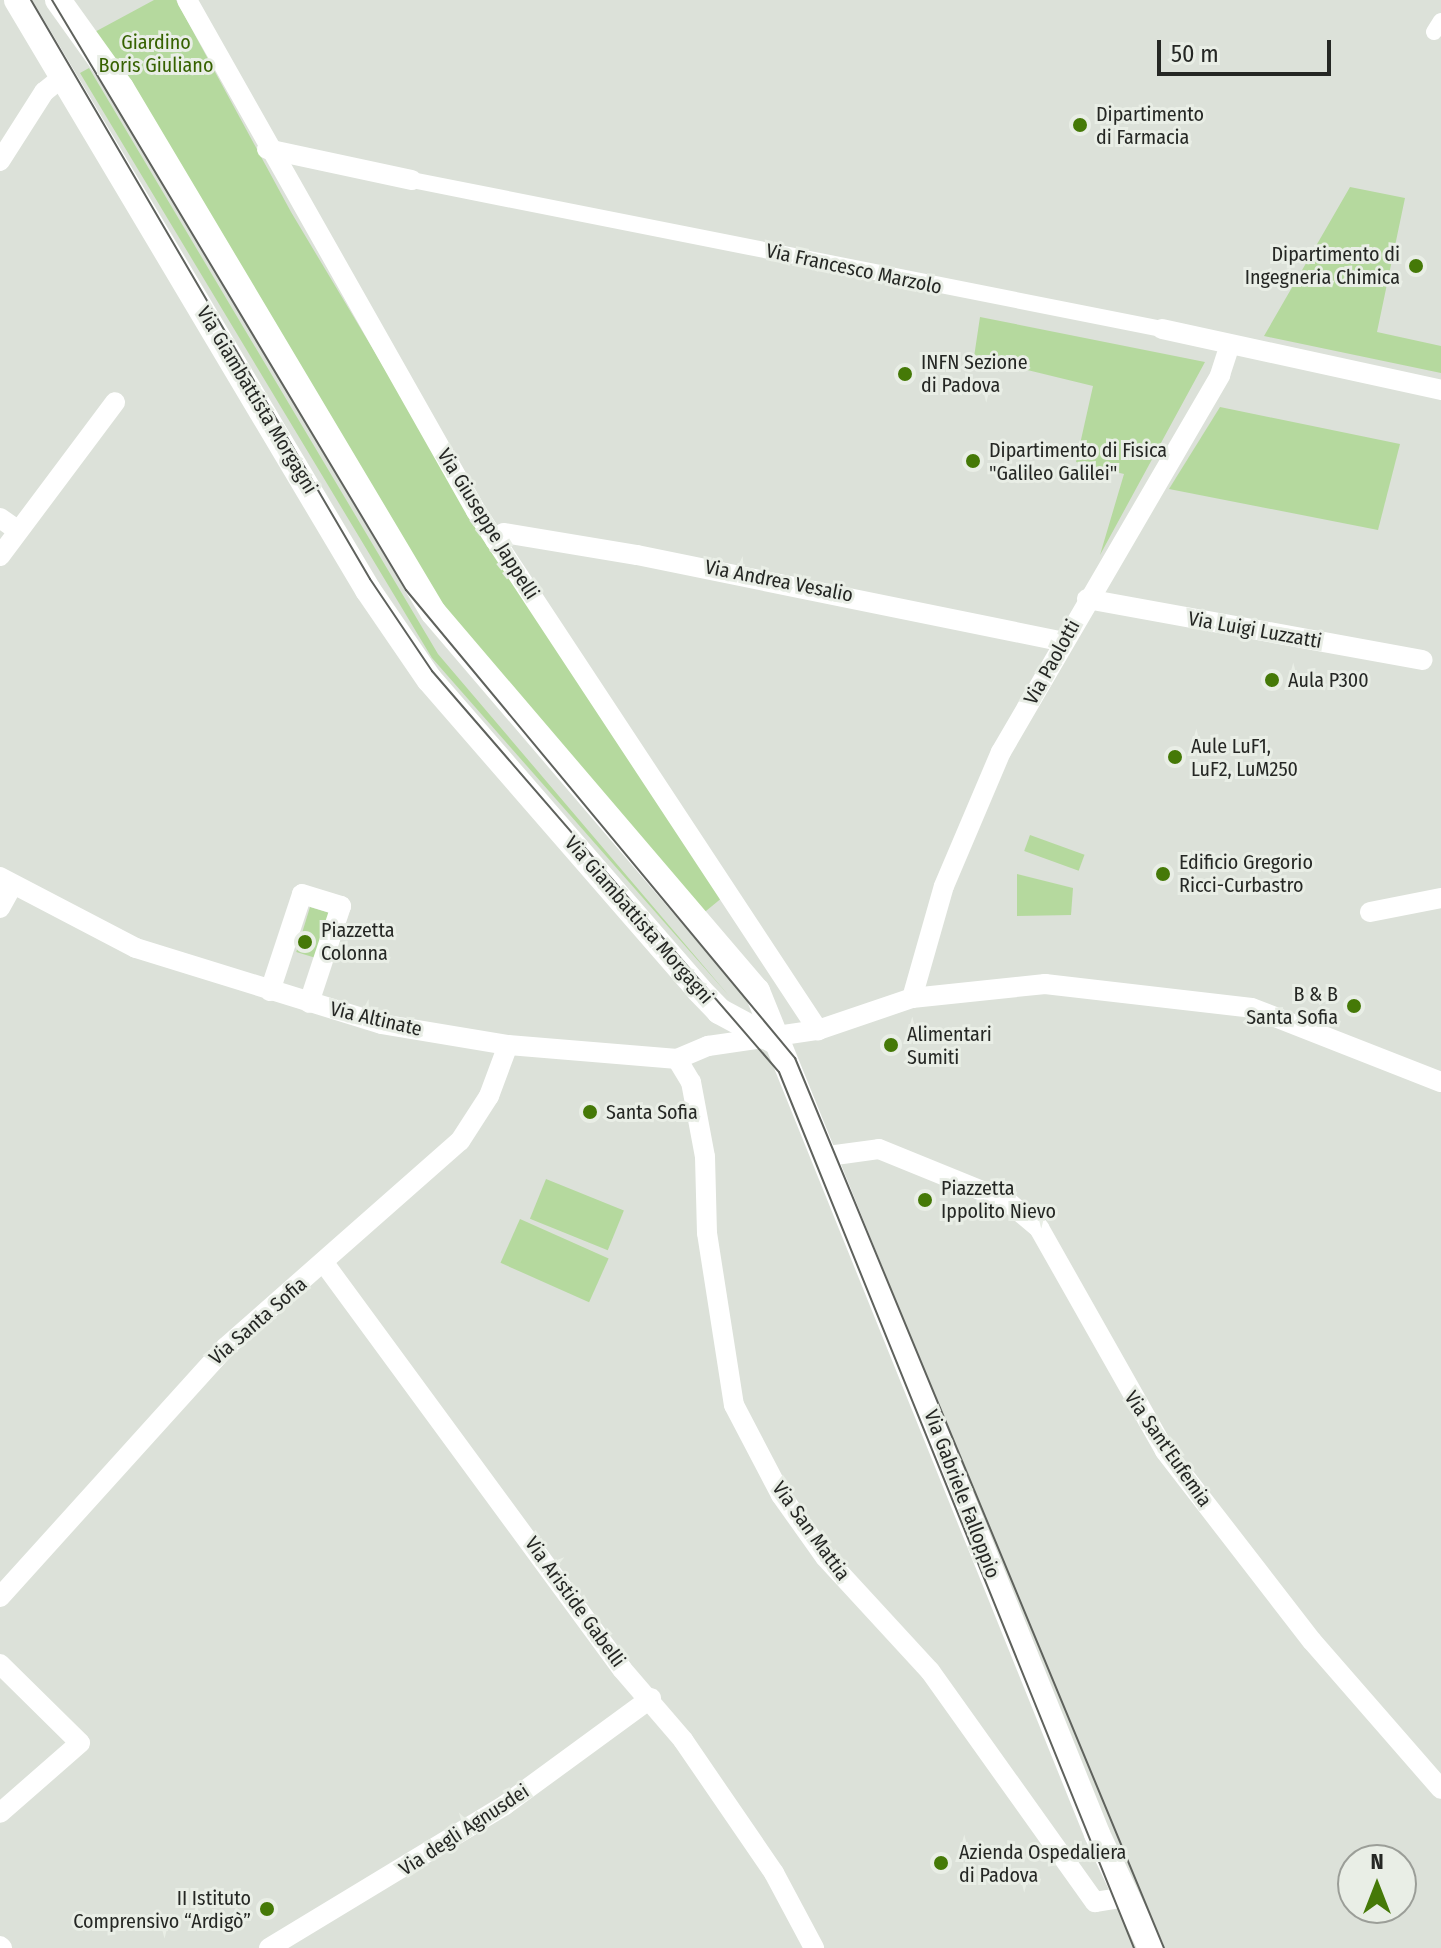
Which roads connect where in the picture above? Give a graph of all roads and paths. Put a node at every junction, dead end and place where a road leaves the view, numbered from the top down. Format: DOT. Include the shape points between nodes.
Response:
graph roads {
  1 [pos="17,0"];
  2 [pos="58,0"];
  3 [pos="187,0"];
  4 [pos="65,75"];
  5 [pos="267,149"];
  6 [pos="0,161"];
  7 [pos="412,180"];
  8 [pos="1162,329"];
  9 [pos="1230,345"];
  10 [pos="1441,390"];
  11 [pos="115,402"];
  12 [pos="0,518"];
  13 [pos="17,530"];
  14 [pos="495,540"];
  15 [pos="0,556"];
  16 [pos="1087,599"];
  17 [pos="1063,642"];
  18 [pos="1422,660"];
  19 [pos="7,881"];
  20 [pos="1441,898"];
  21 [pos="0,908"];
  22 [pos="1370,912"];
  23 [pos="270,991"];
  24 [pos="912,998"];
  25 [pos="309,1003"];
  26 [pos="818,1030"];
  27 [pos="773,1040"];
  28 [pos="508,1045"];
  29 [pos="677,1059"];
  30 [pos="1441,1082"];
  31 [pos="828,1156"];
  32 [pos="324,1263"];
  33 [pos="0,1597"];
  34 [pos="0,1664"];
  35 [pos="651,1698"];
  36 [pos="1441,1789"];
  37 [pos="0,1813"];
  38 [pos="1126,1897"];
  39 [pos="269,1948"];
  40 [pos="814,1948"];
  41 [pos="1151,1948"];
  1 -- 4 [label="street, Via Giambattista Morgagni"];
  2 -- 27 [label="street, Via Giambattista Morgagni" via="121,88 433,612 757,991"];
  3 -- 5 [label="street, Via Giuseppe Jappelli"];
  4 -- 6 [label="street" via="44,92"];
  4 -- 27 [label="street, Via Giambattista Morgagni" via="368,590 429,679 719,1011"];
  5 -- 7 [label="street, Via Francesco Marzolo"];
  5 -- 14 [label="street, Via Giuseppe Jappelli"];
  7 -- 8 [label="street, Via Francesco Marzolo"];
  8 -- 9 [label="street, Via Francesco Marzolo"];
  9 -- 10 [label="street, Via Francesco Marzolo"];
  9 -- 16 [label="street, Via Paolotti" via="1220,375"];
  11 -- 13 [label="street"];
  12 -- 13 [label="street"];
  13 -- 15 [label="street"];
  14 -- 17 [label="street, Via Andrea Vesalio" via="504,533 637,555"];
  14 -- 26 [label="street, Via Giuseppe Jappelli"];
  16 -- 17 [label="street, Via Paolotti"];
  16 -- 18 [label="street, Via Luigi Luzzatti"];
  17 -- 24 [label="street, Via Paolotti" via="971,815"];
  19 -- 21 [label="street"];
  19 -- 23 [label="street, Via Altinate" via="136,948"];
  20 -- 22 [label="street"];
  23 -- 25 [label="street, Via Altinate"];
  23 -- 25 [label="street" via="302,894 341,906"];
  24 -- 26 [label="street, Via Altinate"];
  24 -- 30 [label="street, Via Altinate" via="1045,984 1203,998 1317,1029"];
  25 -- 28 [label="street, Via Altinate"];
  26 -- 27 [label="street, Via Altinate"];
  27 -- 29 [label="street, Via Altinate" via="708,1046"];
  27 -- 31 [label="street, Via Gabriele Falloppio"];
  28 -- 29 [label="street, Via Altinate"];
  28 -- 32 [label="street, Via Santa Sofia" via="489,1096 460,1141"];
  29 -- 38 [label="street, Via San Mattia" via="691,1082 705,1157 707,1233 734,1405 781,1495 825,1557 930,1671 1095,1902"];
  31 -- 36 [label="street, Via Sant'Eufemia" via="879,1149 1007,1201 1039,1228 1165,1451 1312,1641"];
  31 -- 38 [label="street, Via Gabriele Falloppio"];
  32 -- 33 [label="street, Via Santa Sofia" via="163,1410"];
  32 -- 35 [label="street, Via Aristide Gabelli"];
  34 -- 37 [label="street" via="80,1743"];
  35 -- 39 [label="street, Via degli Agnusdei" via="505,1805"];
  35 -- 40 [label="street, Via Aristide Gabelli" via="774,1873"];
  38 -- 41 [label="street, Via Gabriele Falloppio"];
}
